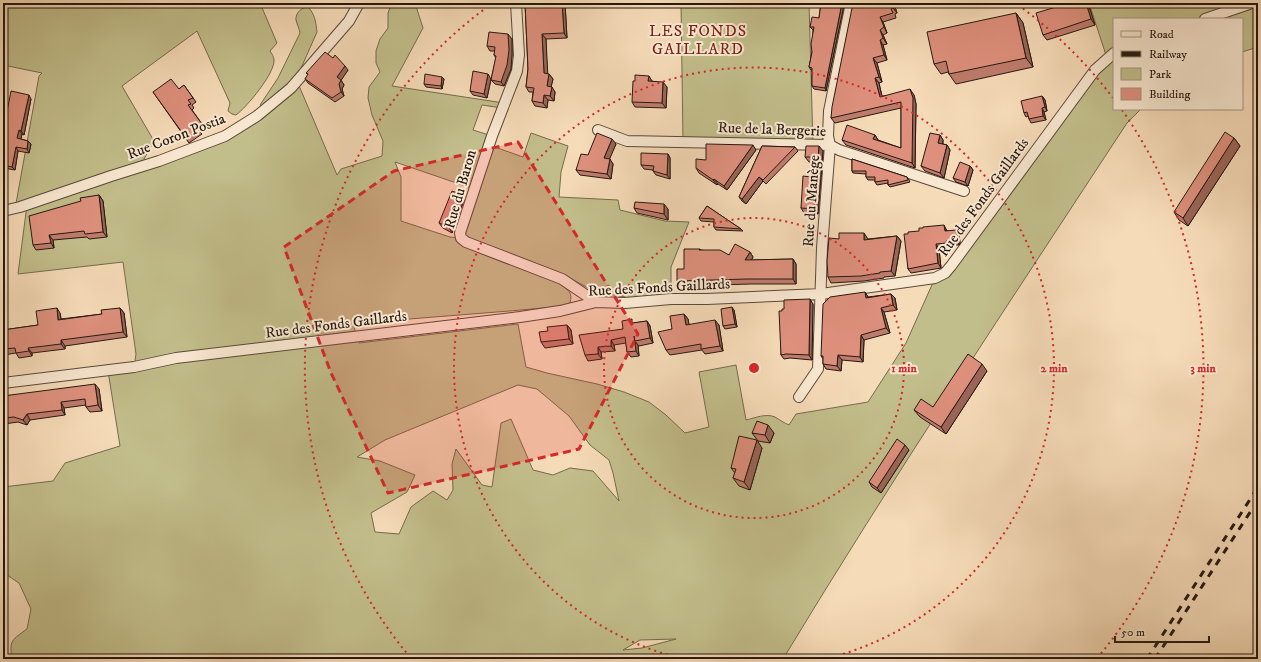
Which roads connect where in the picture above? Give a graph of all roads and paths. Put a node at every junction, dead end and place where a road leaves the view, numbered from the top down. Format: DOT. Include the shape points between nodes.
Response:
graph roads {
  1 [pos="359,3"];
  2 [pos="516,3"];
  3 [pos="850,3"];
  4 [pos="1252,3"];
  5 [pos="1208,18"];
  6 [pos="1113,54"];
  7 [pos="598,130"];
  8 [pos="830,145"];
  9 [pos="964,190"];
  10 [pos="3,212"];
  11 [pos="821,294"];
  12 [pos="596,302"];
  13 [pos="3,383"];
  14 [pos="799,397"];
  1 -- 10 [label="street, Rue Coron Postia" via="350,21 291,88 257,116 225,136 159,161"];
  2 -- 12 [label="street, Rue du Baron" via="519,56 517,71 489,145 460,233 461,238 562,279"];
  3 -- 8 [label="street, Rue du Manège" via="830,111"];
  4 -- 5 [label="street"];
  6 -- 11 [label="street, Rue des Fonds Gaillards" via="1095,70 945,273 935,278"];
  7 -- 8 [label="street, Rue de la Bergerie" via="628,141"];
  8 -- 9 [label="street, Rue de la Bergerie"];
  8 -- 11 [label="street, Rue du Manège"];
  11 -- 12 [label="street, Rue des Fonds Gaillards" via="626,303"];
  11 -- 14 [label="street, Rue du Manège" via="818,369"];
  12 -- 13 [label="street, Rue des Fonds Gaillards" via="520,317 176,358 134,368"];
}
